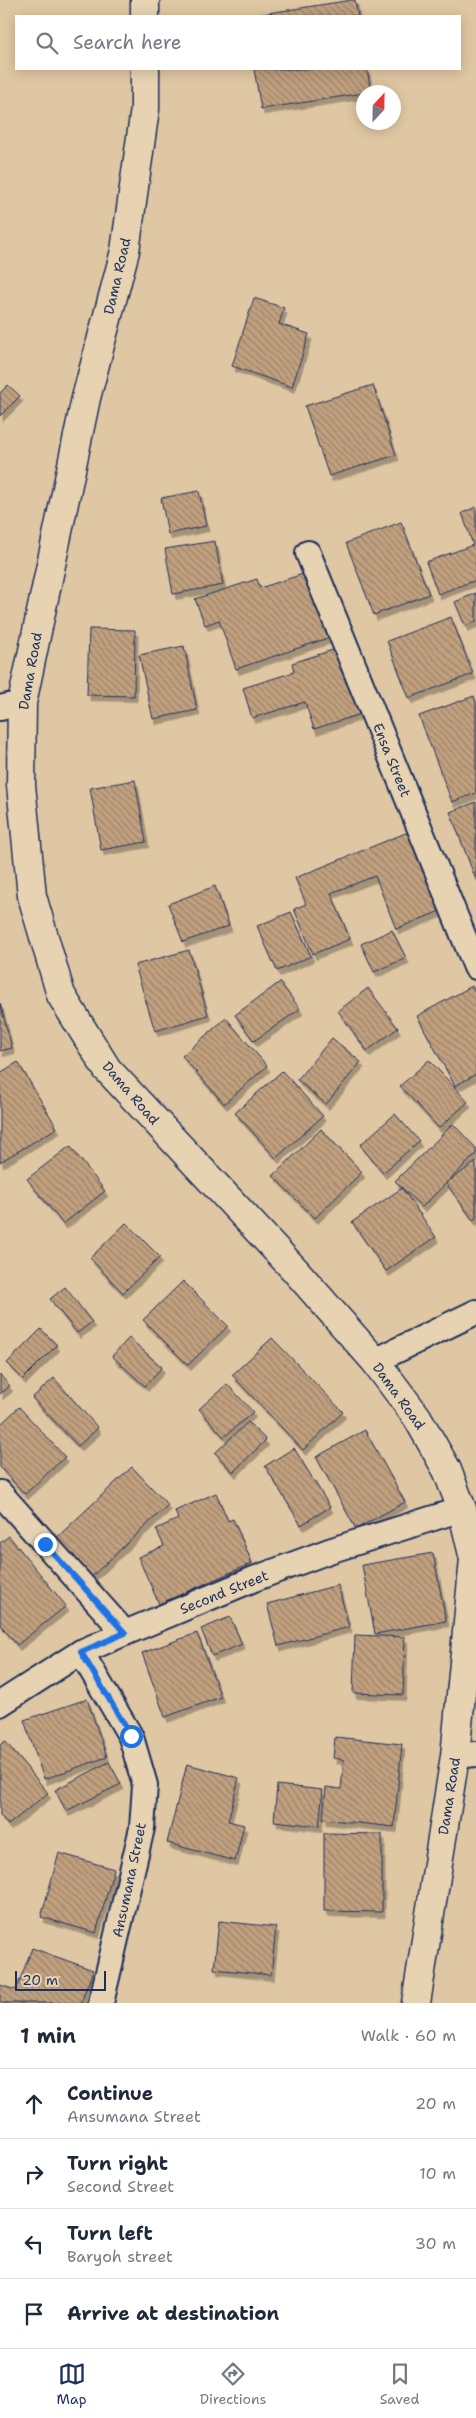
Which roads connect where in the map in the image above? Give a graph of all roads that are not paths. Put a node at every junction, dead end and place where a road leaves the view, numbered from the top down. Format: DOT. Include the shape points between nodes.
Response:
graph roads {
  1 [pos="145,0"];
  2 [pos="145,15"];
  3 [pos="145,70"];
  4 [pos="308,553"];
  5 [pos="11,706"];
  6 [pos="476,967"];
  7 [pos="476,1312"];
  8 [pos="374,1361"];
  9 [pos="0,1493"];
  10 [pos="462,1509"];
  11 [pos="125,1633"];
  12 [pos="81,1652"];
  13 [pos="0,1704"];
  14 [pos="466,1755"];
  15 [pos="101,2003"];
  16 [pos="416,2003"];
  1 -- 2 [label="highway"];
  3 -- 5 [label="highway, Dama Road" via="144,110 125,251"];
  4 -- 6 [label="street, Ensa Street"];
  5 -- 8 [label="highway, Dama Road" via="32,896 61,994 108,1069 295,1270"];
  7 -- 8 [label="street"];
  8 -- 10 [label="highway, Dama Road" via="417,1417 447,1470"];
  9 -- 11 [label="street"];
  10 -- 11 [label="street, Second Street" via="254,1578"];
  10 -- 14 [label="highway, Dama Road" via="474,1559"];
  11 -- 12 [label="street, Second Street"];
  12 -- 13 [label="street, Second Street"];
  12 -- 15 [label="street, Ansumana Street" via="131,1736 145,1785 142,1828"];
  14 -- 16 [label="highway, Dama Road"];
}
